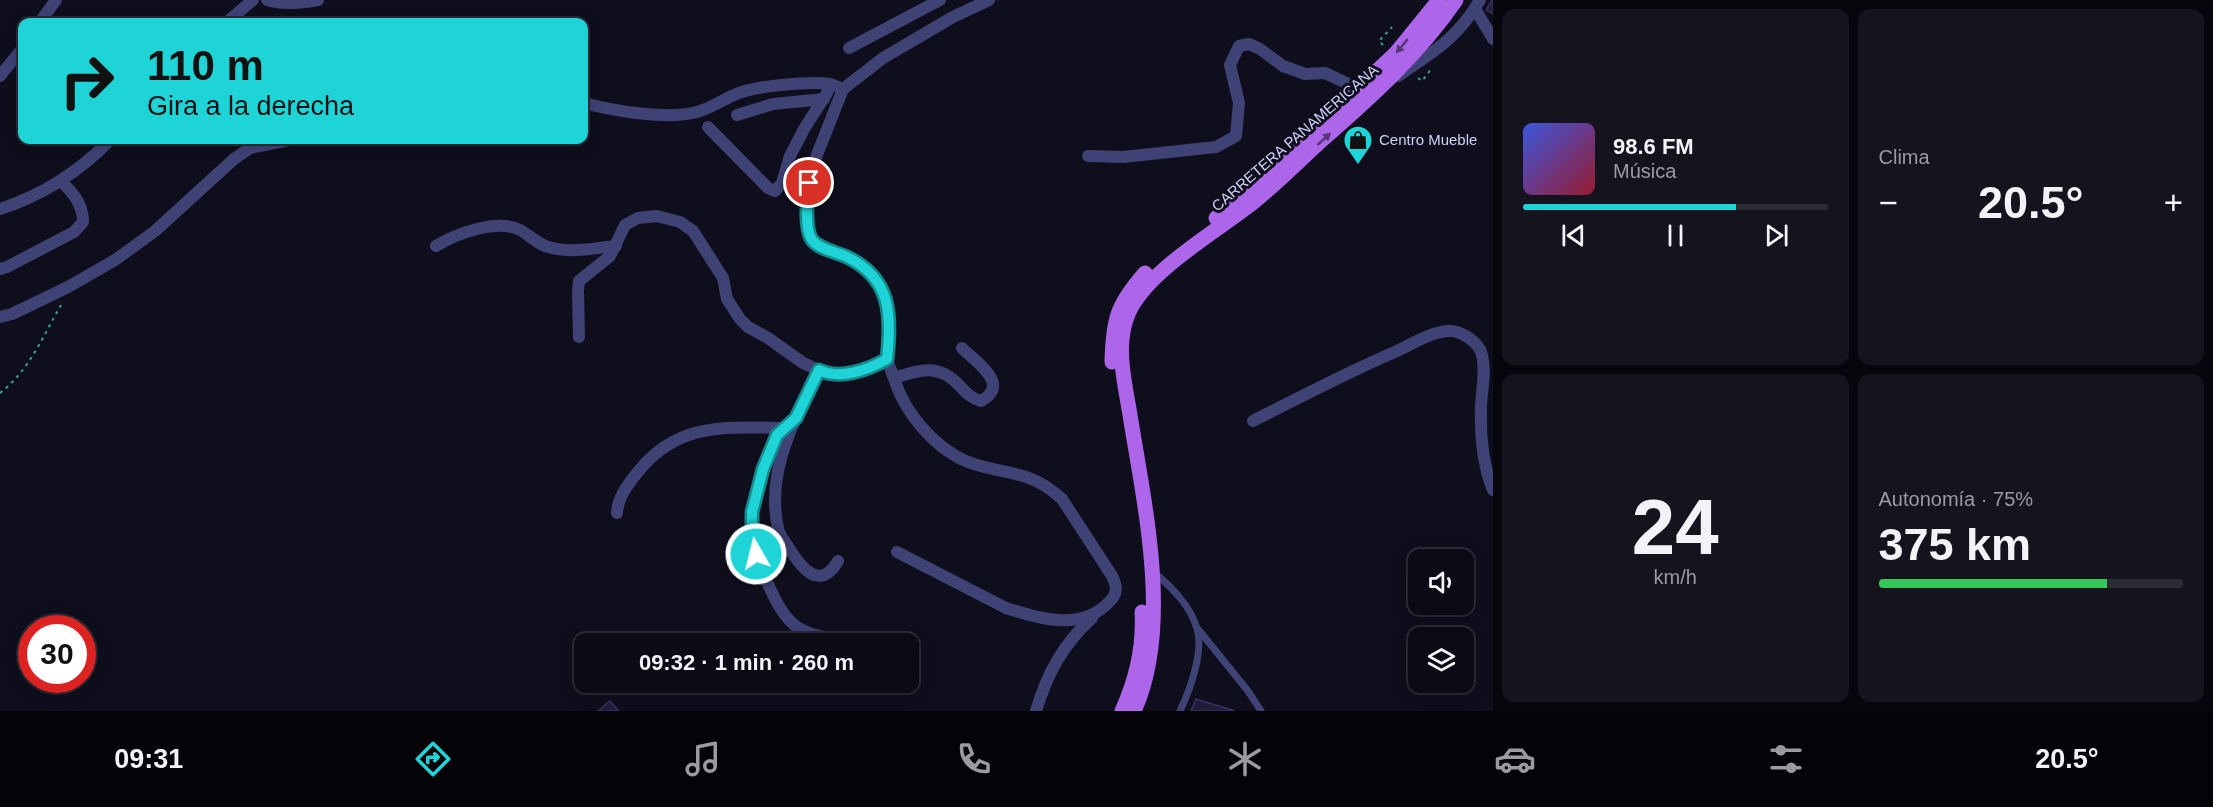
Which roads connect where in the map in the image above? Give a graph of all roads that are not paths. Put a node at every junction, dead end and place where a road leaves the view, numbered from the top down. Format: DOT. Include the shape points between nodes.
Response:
graph roads {
  1 [pos="56,0"];
  2 [pos="253,0"];
  3 [pos="267,0"];
  4 [pos="318,0"];
  5 [pos="940,0"];
  6 [pos="989,0"];
  7 [pos="1439,0"];
  8 [pos="1456,0"];
  9 [pos="1478,4"];
  10 [pos="43,18"];
  11 [pos="232,18"];
  12 [pos="1493,39"];
  13 [pos="849,48"];
  14 [pos="18,54"];
  15 [pos="0,76"];
  16 [pos="830,84"];
  17 [pos="1384,85"];
  18 [pos="1359,88"];
  19 [pos="843,89"];
  20 [pos="824,99"];
  21 [pos="588,104"];
  22 [pos="737,115"];
  23 [pos="708,127"];
  24 [pos="106,144"];
  25 [pos="270,144"];
  26 [pos="1088,156"];
  27 [pos="61,181"];
  28 [pos="0,209"];
  29 [pos="436,246"];
  30 [pos="616,246"];
  31 [pos="0,269"];
  32 [pos="0,317"];
  33 [pos="579,337"];
  34 [pos="962,348"];
  35 [pos="887,359"];
  36 [pos="819,370"];
  37 [pos="894,378"];
  38 [pos="796,418"];
  39 [pos="1253,421"];
  40 [pos="783,428"];
  41 [pos="1493,490"];
  42 [pos="617,513"];
  43 [pos="897,552"];
  44 [pos="837,561"];
  45 [pos="1151,569"];
  46 [pos="1095,615"];
  47 [pos="1198,629"];
  48 [pos="811,633"];
  49 [pos="1036,711"];
  50 [pos="1122,711"];
  51 [pos="1134,711"];
  52 [pos="1180,711"];
  53 [pos="1261,711"];
  1 -- 10 [label="street"];
  2 -- 11 [label="street"];
  3 -- 4 [label="street"];
  5 -- 13 [label="street"];
  6 -- 19 [label="street" via="883,58"];
  7 -- 18 [label="main road, CARRETERA PANAMERICANA, one-way" via="1396,53"];
  8 -- 17 [label="main road, CARRETERA PANAMERICANA" via="1434,32"];
  9 -- 12 [label="street"];
  9 -- 17 [label="street" via="1467,22 1443,46"];
  14 -- 15 [label="street"];
  16 -- 19 [label="street"];
  16 -- 20 [label="street"];
  16 -- 21 [label="street" via="741,92 698,112 680,114 649,114"];
  45 -- 17 [label="main road, CARRETERA PANAMERICANA, one-way" via="1150,540 1121,361 1128,315 1156,275 1256,200"];
  18 -- 26 [label="street" via="1325,73 1305,74 1283,66 1249,44 1239,46 1230,65 1239,103 1236,136 1216,147 1123,158"];
  18 -- 50 [label="main road, CARRETERA PANAMERICANA" via="1249,191 1147,270 1118,310 1112,362 1140,543 1143,627 1135,678"];
  19 -- 35 [label="street" via="811,170 808,231 813,241 863,266 880,285 889,315"];
  20 -- 22 [label="street" via="773,104"];
  20 -- 23 [label="street" via="804,129 775,191"];
  24 -- 27 [label="street"];
  25 -- 32 [label="street" via="250,148 234,159 155,231 115,260 60,291"];
  27 -- 28 [label="street"];
  27 -- 31 [label="street" via="79,203 83,222 74,232"];
  29 -- 30 [label="street" via="454,235 510,226 550,248"];
  30 -- 33 [label="street" via="610,256 579,281"];
  30 -- 36 [label="street" via="625,225 638,218 657,216 680,222 693,231 708,253 723,278 728,299 748,327"];
  34 -- 37 [label="street" via="994,379 991,395 981,401 973,399 951,377 934,370 919,369"];
  35 -- 36 [label="street" via="848,373 830,375"];
  35 -- 37 [label="street"];
  36 -- 38 [label="street"];
  37 -- 46 [label="street" via="908,408 949,451 973,464 1026,475 1062,499 1117,585 1115,596"];
  38 -- 40 [label="street"];
  38 -- 44 [label="street" via="779,467 775,501 778,530 796,561 812,575 824,576"];
  39 -- 41 [label="street" via="1423,339 1448,331 1462,334 1482,352 1482,452"];
  40 -- 42 [label="street" via="724,427 693,432 646,461 618,501"];
  40 -- 48 [label="street" via="763,469 752,512 752,534 773,595 797,627"];
  43 -- 46 [label="street" via="1006,608 1067,622"];
  45 -- 47 [label="lane" via="1173,588"];
  45 -- 51 [label="main road, CARRETERA PANAMERICANA" via="1153,629 1146,676"];
  46 -- 49 [label="street" via="1061,651"];
  47 -- 52 [label="lane" via="1194,675"];
  47 -- 53 [label="lane"];
}
